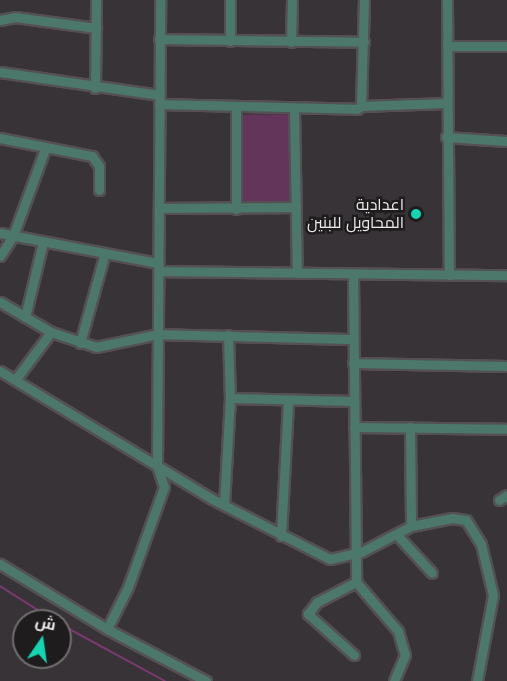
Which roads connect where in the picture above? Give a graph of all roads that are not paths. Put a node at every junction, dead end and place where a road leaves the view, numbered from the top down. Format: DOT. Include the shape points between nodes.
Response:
graph roads {
  1 [pos="96,0"];
  2 [pos="160,0"];
  3 [pos="230,0"];
  4 [pos="292,0"];
  5 [pos="364,0"];
  6 [pos="447,0"];
  7 [pos="0,20"];
  8 [pos="96,28"];
  9 [pos="159,39"];
  10 [pos="230,41"];
  11 [pos="291,42"];
  12 [pos="364,42"];
  13 [pos="447,46"];
  14 [pos="507,46"];
  15 [pos="0,72"];
  16 [pos="95,88"];
  17 [pos="159,99"];
  18 [pos="446,103"];
  19 [pos="362,106"];
  20 [pos="236,108"];
  21 [pos="294,109"];
  22 [pos="446,137"];
  23 [pos="0,138"];
  24 [pos="507,141"];
  25 [pos="45,149"];
  26 [pos="99,190"];
  27 [pos="296,207"];
  28 [pos="159,208"];
  29 [pos="236,209"];
  30 [pos="0,233"];
  31 [pos="13,236"];
  32 [pos="43,242"];
  33 [pos="105,253"];
  34 [pos="0,256"];
  35 [pos="158,267"];
  36 [pos="297,273"];
  37 [pos="353,274"];
  38 [pos="449,275"];
  39 [pos="507,275"];
  40 [pos="0,302"];
  41 [pos="25,317"];
  42 [pos="51,333"];
  43 [pos="158,334"];
  44 [pos="228,336"];
  45 [pos="353,339"];
  46 [pos="81,343"];
  47 [pos="353,363"];
  48 [pos="507,366"];
  49 [pos="0,371"];
  50 [pos="15,380"];
  51 [pos="230,398"];
  52 [pos="353,401"];
  53 [pos="288,402"];
  54 [pos="354,427"];
  55 [pos="410,427"];
  56 [pos="507,429"];
  57 [pos="157,466"];
  58 [pos="224,505"];
  59 [pos="411,526"];
  60 [pos="281,536"];
  61 [pos="398,536"];
  62 [pos="356,554"];
  63 [pos="0,564"];
  64 [pos="432,573"];
  65 [pos="356,582"];
  66 [pos="107,629"];
  67 [pos="354,655"];
  68 [pos="206,681"];
  69 [pos="394,681"];
  70 [pos="477,681"];
  1 -- 8 [label="street"];
  2 -- 9 [label="street"];
  3 -- 10 [label="street"];
  4 -- 11 [label="street"];
  5 -- 12 [label="street"];
  6 -- 13 [label="street"];
  7 -- 8 [label="street" via="15,17"];
  8 -- 16 [label="street"];
  9 -- 10 [label="street"];
  9 -- 17 [label="street"];
  10 -- 11 [label="street"];
  11 -- 12 [label="street"];
  12 -- 19 [label="street"];
  13 -- 14 [label="street"];
  13 -- 18 [label="street"];
  15 -- 16 [label="street"];
  16 -- 17 [label="street"];
  17 -- 20 [label="street"];
  17 -- 28 [label="street"];
  18 -- 19 [label="street"];
  18 -- 22 [label="street"];
  19 -- 21 [label="street"];
  20 -- 21 [label="street"];
  20 -- 29 [label="street"];
  21 -- 27 [label="street"];
  22 -- 24 [label="street"];
  22 -- 38 [label="street"];
  23 -- 25 [label="street"];
  25 -- 26 [label="street" via="92,156 99,166"];
  25 -- 31 [label="street"];
  27 -- 29 [label="street"];
  27 -- 36 [label="street"];
  28 -- 29 [label="street"];
  28 -- 35 [label="street"];
  30 -- 31 [label="street"];
  31 -- 32 [label="street"];
  31 -- 34 [label="street"];
  32 -- 33 [label="street"];
  32 -- 41 [label="street"];
  33 -- 35 [label="street"];
  33 -- 46 [label="street"];
  35 -- 36 [label="street"];
  35 -- 43 [label="street"];
  36 -- 37 [label="street"];
  37 -- 38 [label="street"];
  37 -- 45 [label="street"];
  38 -- 39 [label="street"];
  40 -- 41 [label="street"];
  41 -- 42 [label="street"];
  42 -- 46 [label="street"];
  42 -- 50 [label="street"];
  43 -- 44 [label="street"];
  43 -- 46 [label="street" via="96,347"];
  43 -- 57 [label="street"];
  44 -- 45 [label="street"];
  44 -- 51 [label="street"];
  45 -- 47 [label="street"];
  47 -- 48 [label="street"];
  47 -- 52 [label="street"];
  49 -- 50 [label="street"];
  50 -- 57 [label="street"];
  51 -- 53 [label="street"];
  51 -- 58 [label="street"];
  52 -- 53 [label="street"];
  52 -- 54 [label="street"];
  53 -- 60 [label="street"];
  54 -- 55 [label="street"];
  54 -- 62 [label="street"];
  55 -- 56 [label="street"];
  55 -- 59 [label="street"];
  57 -- 58 [label="street"];
  57 -- 66 [label="street" via="164,487 158,511"];
  58 -- 60 [label="street"];
  59 -- 61 [label="street"];
  59 -- 70 [label="street" via="461,519 471,525 481,544 493,595"];
  60 -- 62 [label="street" via="330,559"];
  61 -- 62 [label="street"];
  61 -- 64 [label="street"];
  62 -- 65 [label="street"];
  63 -- 66 [label="street"];
  65 -- 67 [label="street" via="317,602 308,614"];
  65 -- 69 [label="street" via="398,631 405,655"];
  66 -- 68 [label="street"];
}
